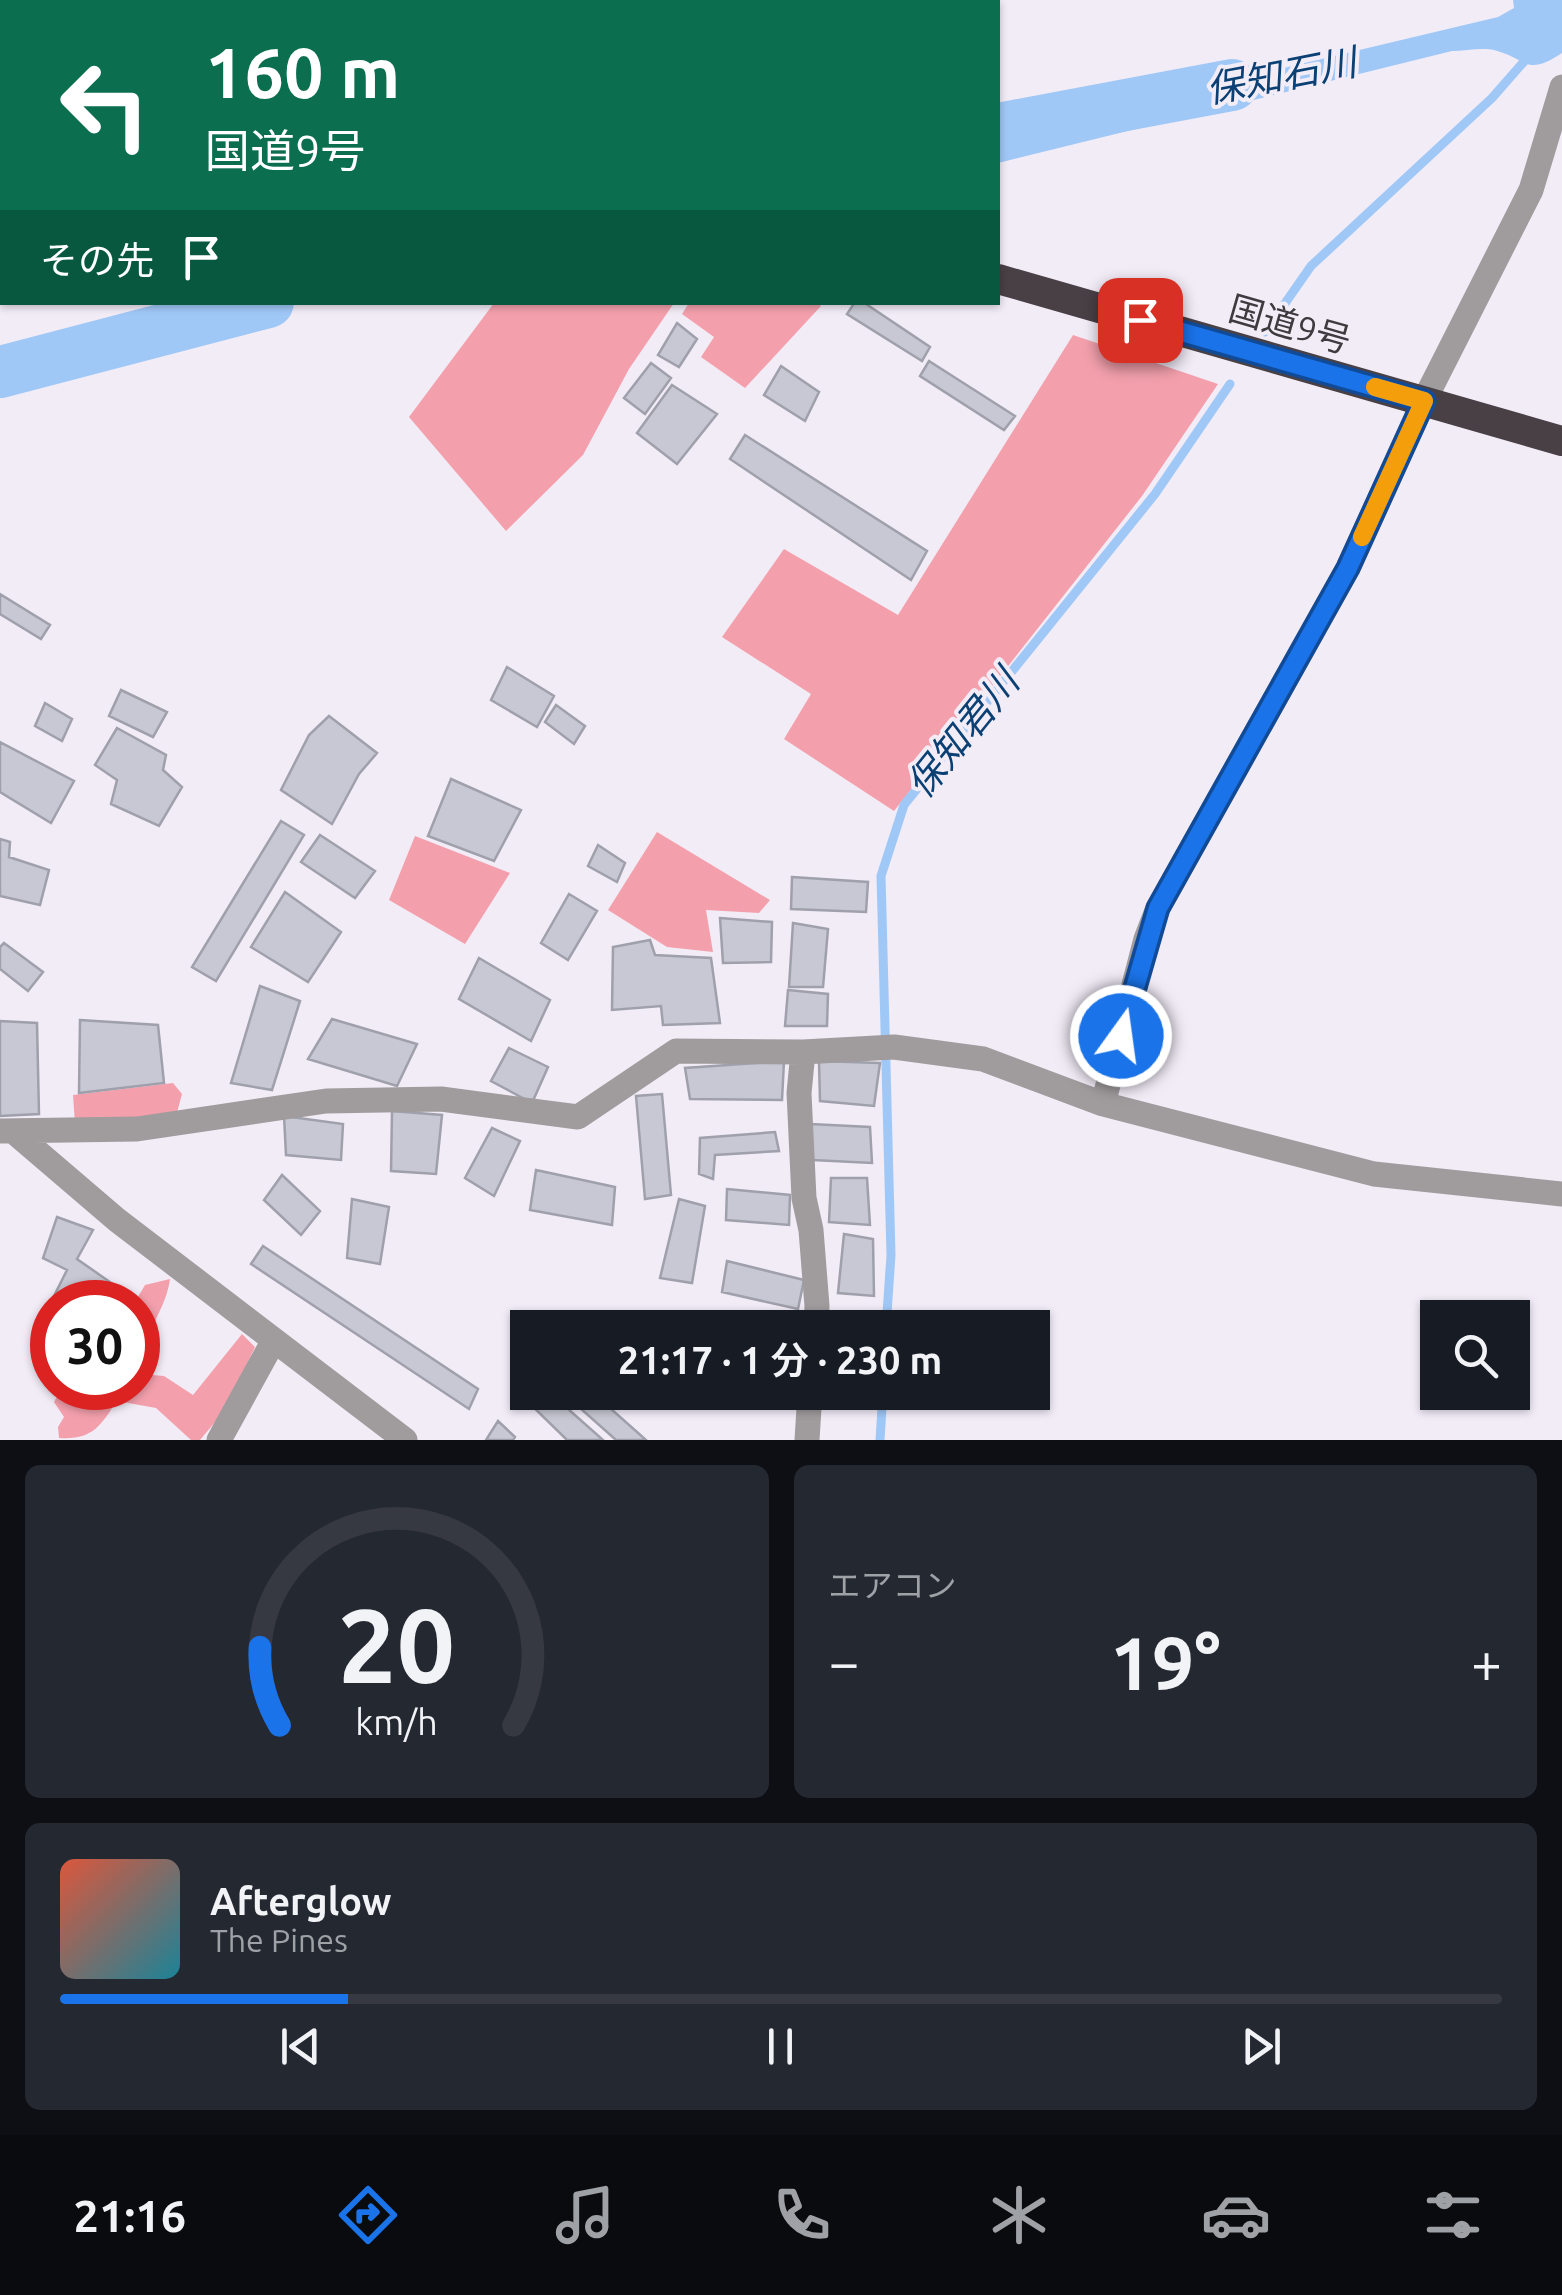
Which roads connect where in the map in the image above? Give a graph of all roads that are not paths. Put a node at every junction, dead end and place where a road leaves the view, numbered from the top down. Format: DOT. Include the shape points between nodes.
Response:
graph roads {
  1 [pos="1562,86"];
  2 [pos="1000,280"];
  3 [pos="1424,401"];
  4 [pos="1562,441"];
  5 [pos="802,1052"];
  6 [pos="1103,1104"];
  7 [pos="7,1131"];
  8 [pos="1562,1194"];
  9 [pos="817,1310"];
  10 [pos="274,1340"];
  11 [pos="809,1410"];
  12 [pos="219,1440"];
  13 [pos="405,1440"];
  14 [pos="807,1440"];
  1 -- 3 [label="street" via="1531,190"];
  2 -- 3 [label="highway, 国道9号"];
  3 -- 4 [label="highway, 国道9号"];
  3 -- 6 [label="street" via="1348,568 1158,908"];
  5 -- 6 [label="street" via="894,1047 984,1060"];
  5 -- 7 [label="street" via="676,1051 578,1117 441,1099 345,1100 137,1129"];
  5 -- 9 [label="street" via="803,1181"];
  6 -- 8 [label="street" via="1374,1174"];
  7 -- 10 [label="street"];
  10 -- 12 [label="street"];
  10 -- 13 [label="street"];
  11 -- 14 [label="street"];
}
